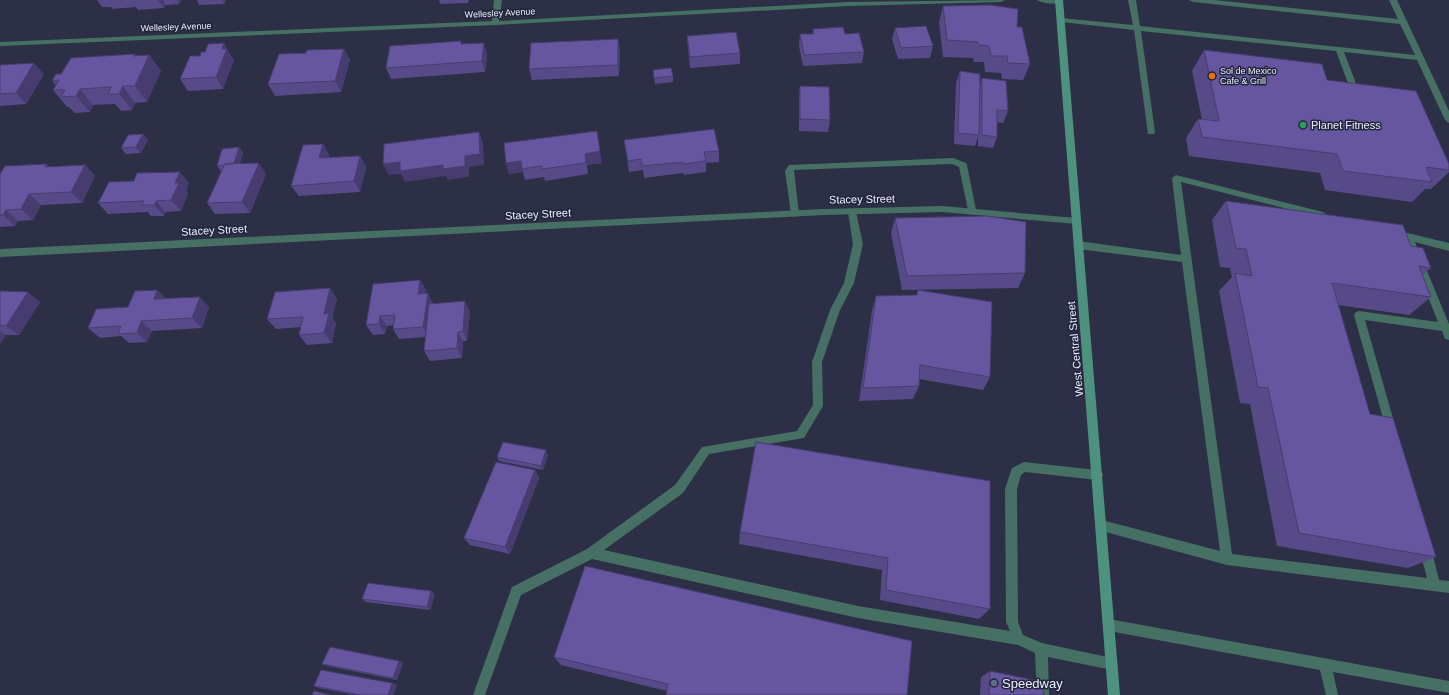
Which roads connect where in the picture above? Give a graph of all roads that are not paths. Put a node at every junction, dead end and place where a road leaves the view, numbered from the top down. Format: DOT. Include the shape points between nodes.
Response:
graph roads {
  1 [pos="498,0"];
  2 [pos="1000,0"];
  3 [pos="1041,0"];
  4 [pos="1132,0"];
  5 [pos="1193,0"];
  6 [pos="1393,0"];
  7 [pos="969,1"];
  8 [pos="1059,1"];
  9 [pos="1061,20"];
  10 [pos="1404,22"];
  11 [pos="495,23"];
  12 [pos="1137,28"];
  13 [pos="0,44"];
  14 [pos="1339,50"];
  15 [pos="1420,58"];
  16 [pos="1357,95"];
  17 [pos="1449,120"];
  18 [pos="1151,132"];
  19 [pos="972,210"];
  20 [pos="852,212"];
  21 [pos="795,214"];
  22 [pos="1334,218"];
  23 [pos="1076,222"];
  24 [pos="1387,231"];
  25 [pos="1409,237"];
  26 [pos="1078,244"];
  27 [pos="1449,247"];
  28 [pos="0,253"];
  29 [pos="1186,259"];
  30 [pos="1447,332"];
  31 [pos="1395,443"];
  32 [pos="1097,475"];
  33 [pos="1102,526"];
  34 [pos="1423,540"];
  35 [pos="591,553"];
  36 [pos="1227,559"];
  37 [pos="1436,586"];
  38 [pos="1449,587"];
  39 [pos="1109,625"];
  40 [pos="1019,639"];
  41 [pos="1041,649"];
  42 [pos="1112,664"];
  43 [pos="1325,664"];
  44 [pos="1449,687"];
  45 [pos="479,695"];
  46 [pos="1043,695"];
  47 [pos="1114,695"];
  48 [pos="1332,695"];
  1 -- 11 [label="street"];
  2 -- 7 [label="street, Wellesley Avenue"];
  3 -- 8 [label="street"];
  4 -- 12 [label="street"];
  5 -- 10 [label="street"];
  6 -- 10 [label="street"];
  7 -- 11 [label="street, Wellesley Avenue" via="848,4"];
  8 -- 9 [label="main road, West Central Street"];
  9 -- 12 [label="street"];
  9 -- 23 [label="main road, West Central Street"];
  10 -- 15 [label="street"];
  11 -- 13 [label="street, Wellesley Avenue"];
  12 -- 14 [label="street"];
  12 -- 18 [label="street"];
  14 -- 15 [label="street"];
  14 -- 16 [label="street"];
  15 -- 17 [label="street"];
  19 -- 20 [label="street, Stacey Street"];
  19 -- 21 [label="street" via="963,166 953,161 910,161 792,167 789,172"];
  19 -- 23 [label="street, Stacey Street"];
  20 -- 21 [label="street, Stacey Street"];
  20 -- 35 [label="street" via="858,244 849,283 835,310 817,362 818,406 800,435 706,450 679,490"];
  21 -- 28 [label="street, Stacey Street"];
  22 -- 29 [label="street" via="1176,178"];
  23 -- 26 [label="main road, West Central Street"];
  24 -- 25 [label="street"];
  25 -- 27 [label="street"];
  25 -- 30 [label="street"];
  26 -- 29 [label="street"];
  26 -- 32 [label="main road, West Central Street"];
  29 -- 36 [label="street"];
  30 -- 31 [label="street" via="1359,315"];
  32 -- 33 [label="main road, West Central Street"];
  32 -- 40 [label="street" via="1024,467 1016,472 1011,489 1012,622"];
  33 -- 36 [label="street"];
  33 -- 39 [label="main road, West Central Street"];
  34 -- 37 [label="street"];
  35 -- 40 [label="street" via="858,612"];
  35 -- 45 [label="street" via="516,591"];
  36 -- 37 [label="street"];
  37 -- 38 [label="street"];
  39 -- 42 [label="main road, West Central Street"];
  39 -- 43 [label="street"];
  40 -- 41 [label="street"];
  41 -- 42 [label="street"];
  41 -- 46 [label="street"];
  42 -- 47 [label="main road, West Central Street"];
  43 -- 44 [label="street"];
  43 -- 48 [label="street"];
}
